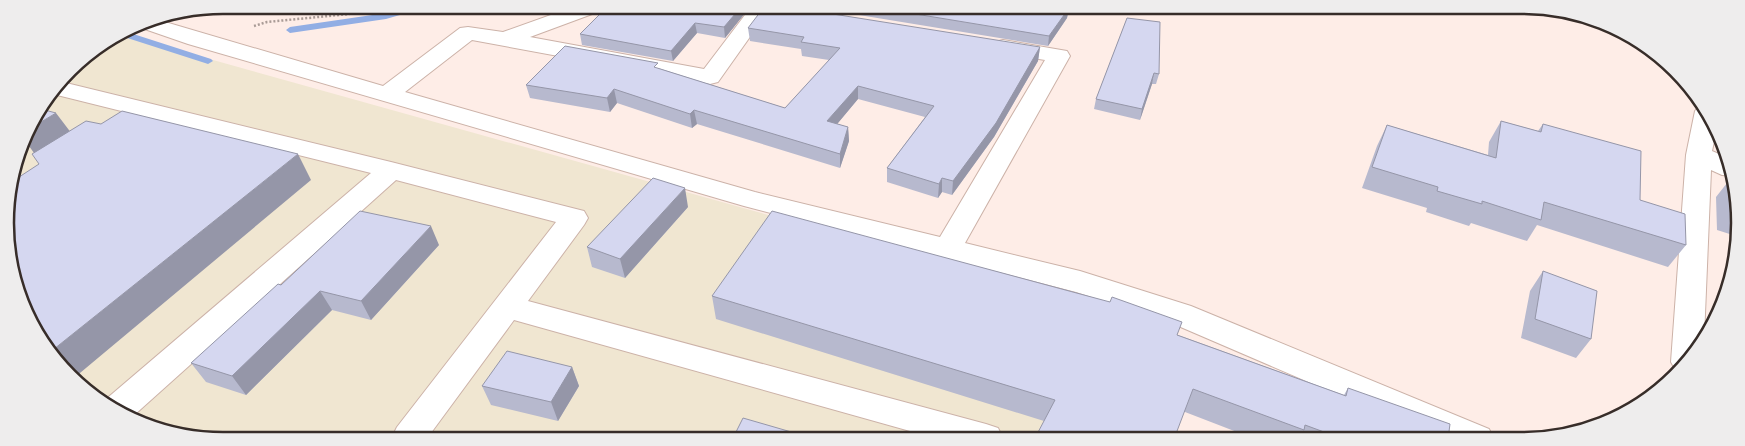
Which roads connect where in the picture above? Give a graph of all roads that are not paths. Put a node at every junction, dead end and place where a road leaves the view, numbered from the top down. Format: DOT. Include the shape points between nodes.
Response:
graph roads {
  1 [pos="574,14"];
  2 [pos="763,14"];
  3 [pos="155,25"];
  4 [pos="505,39"];
  5 [pos="983,44"];
  6 [pos="62,89"];
  7 [pos="387,94"];
  8 [pos="142,108"];
  9 [pos="1705,122"];
  10 [pos="117,124"];
  11 [pos="1699,155"];
  12 [pos="1723,165"];
  13 [pos="391,170"];
  14 [pos="948,248"];
  15 [pos="508,307"];
  16 [pos="1688,350"];
  17 [pos="122,406"];
  18 [pos="413,432"];
  19 [pos="964,432"];
  20 [pos="1459,432"];
  1 -- 4 [label="street"];
  2 -- 4 [label="street" via="710,77"];
  3 -- 7 [label="street"];
  4 -- 7 [label="street" via="468,33"];
  5 -- 14 [label="street" via="1059,56"];
  6 -- 8 [label="street"];
  7 -- 14 [label="street" via="752,200"];
  8 -- 10 [label="street"];
  8 -- 13 [label="street"];
  9 -- 11 [label="street"];
  11 -- 12 [label="street"];
  11 -- 16 [label="street"];
  13 -- 15 [label="street" via="574,218"];
  13 -- 17 [label="street"];
  14 -- 20 [label="street" via="1080,282 1180,314"];
  15 -- 18 [label="street"];
  15 -- 19 [label="street"];
}
